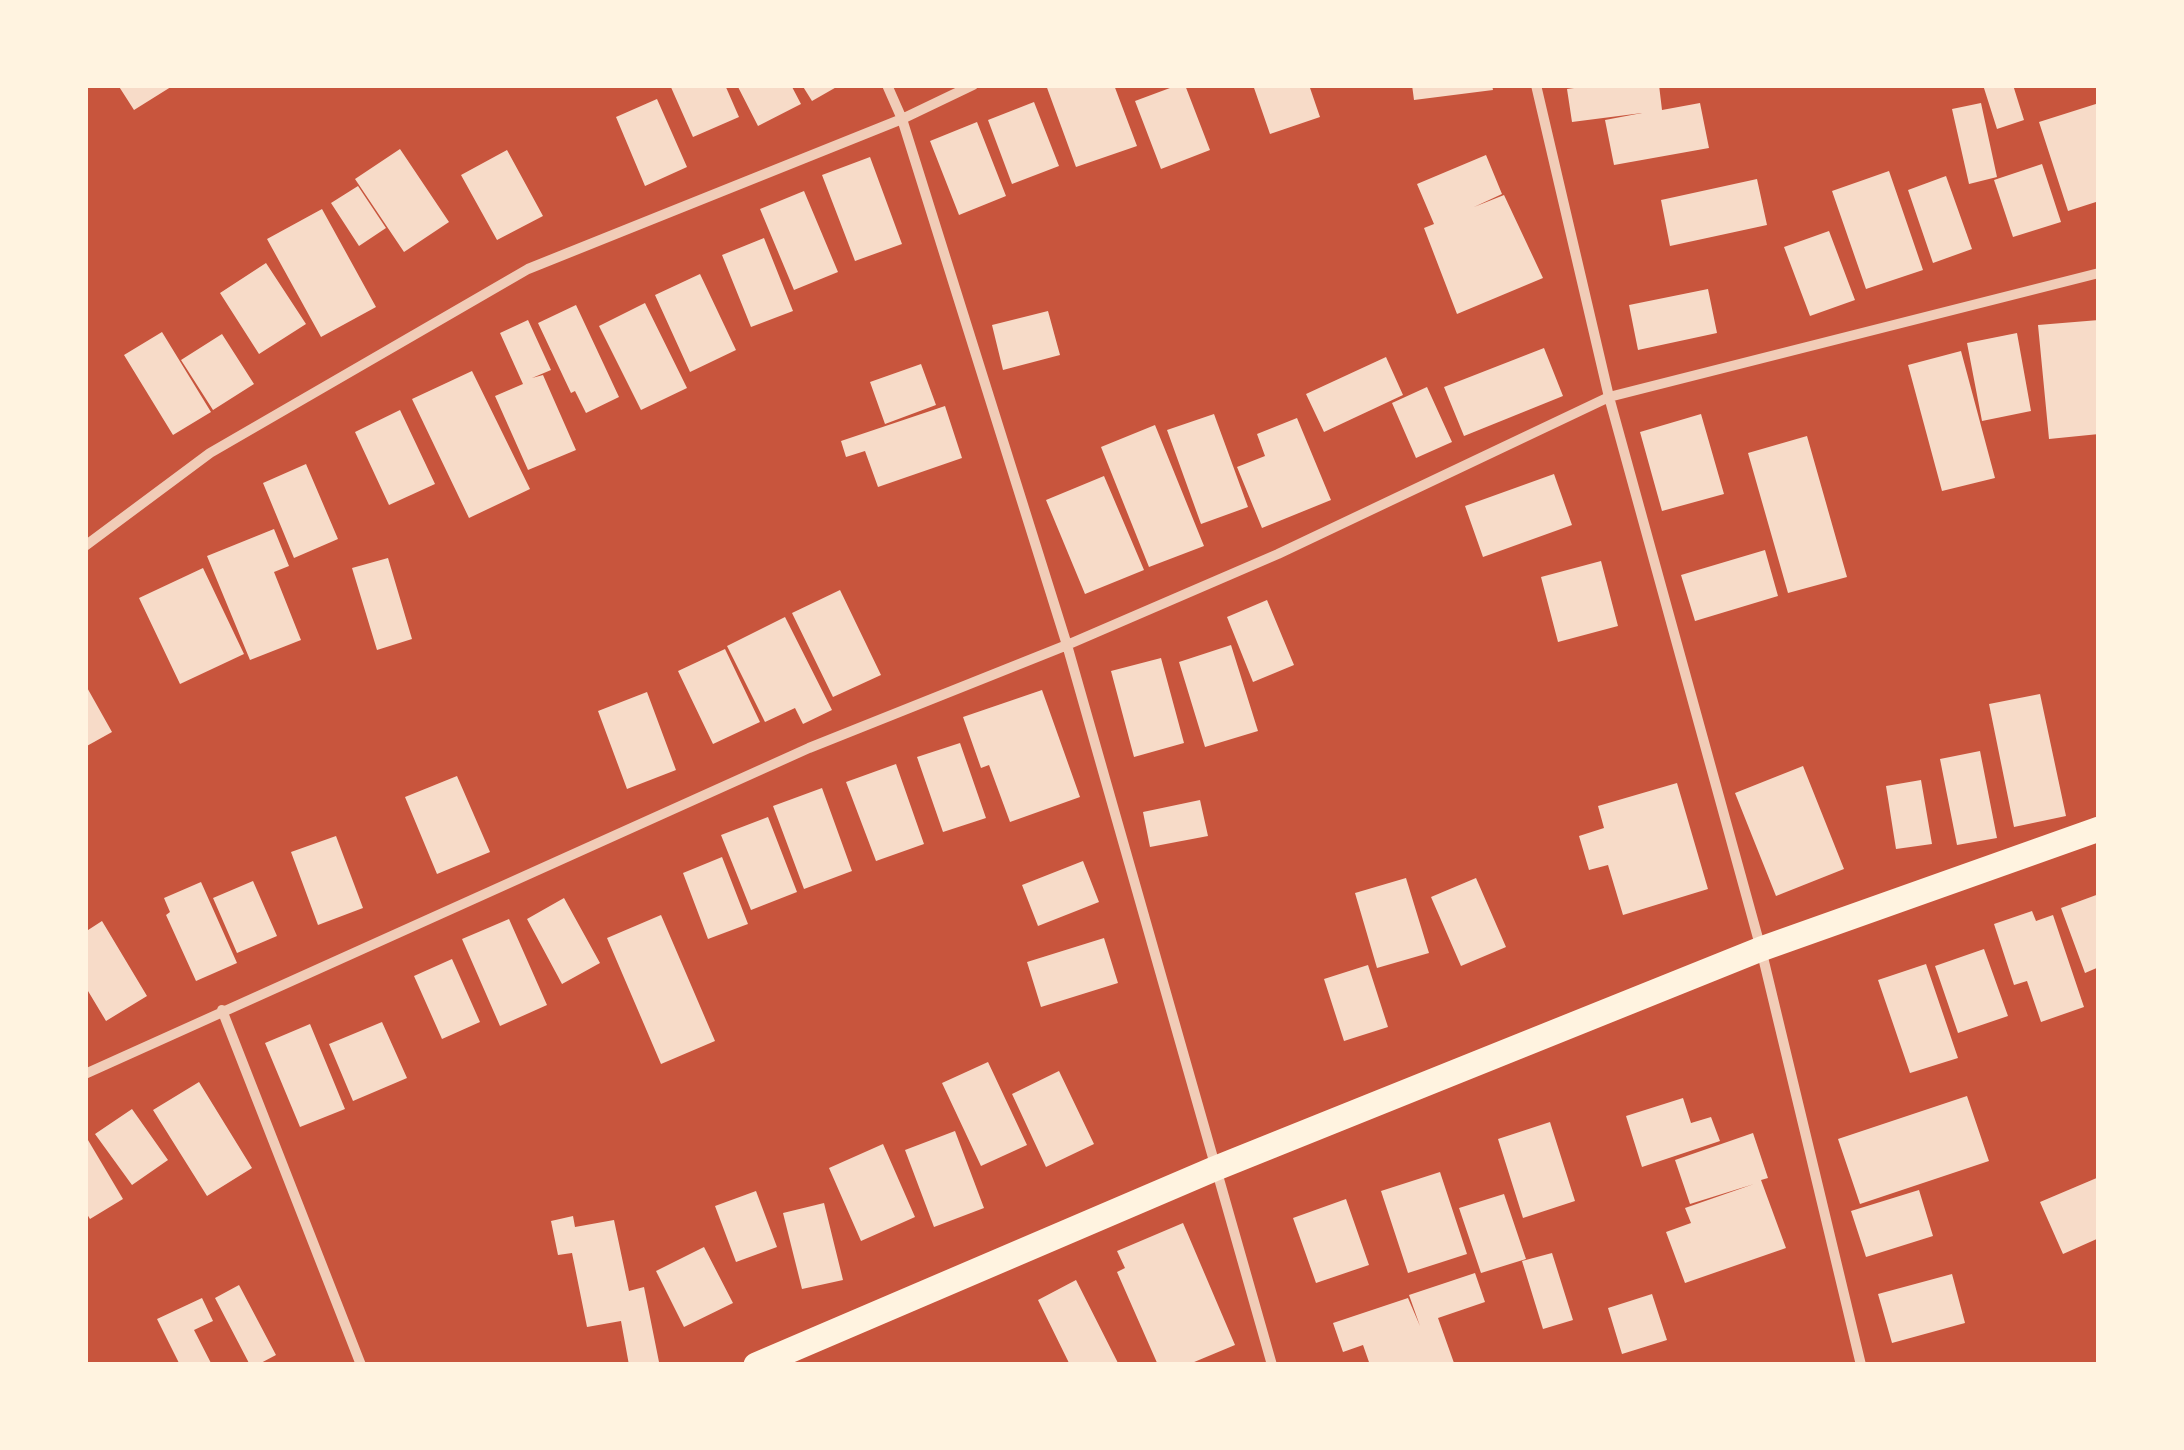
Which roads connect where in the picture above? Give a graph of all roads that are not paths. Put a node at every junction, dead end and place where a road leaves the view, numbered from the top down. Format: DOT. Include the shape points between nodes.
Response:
graph roads {
  1 [pos="887,85"];
  2 [pos="973,85"];
  3 [pos="1536,85"];
  4 [pos="902,119"];
  5 [pos="2099,273"];
  6 [pos="1609,397"];
  7 [pos="85,546"];
  8 [pos="1067,646"];
  9 [pos="2099,829"];
  10 [pos="1761,949"];
  11 [pos="222,1010"];
  12 [pos="85,1074"];
  13 [pos="1214,1169"];
  14 [pos="361,1365"];
  15 [pos="756,1365"];
  16 [pos="1272,1365"];
  17 [pos="1861,1365"];
  1 -- 4 [label="street"];
  2 -- 4 [label="street"];
  3 -- 6 [label="street"];
  4 -- 7 [label="street" via="528,269 210,453"];
  4 -- 8 [label="street"];
  5 -- 6 [label="street"];
  6 -- 8 [label="street"];
  6 -- 10 [label="street"];
  8 -- 11 [label="street" via="810,748"];
  8 -- 13 [label="street"];
  9 -- 10 [label="main road"];
  10 -- 13 [label="main road"];
  10 -- 17 [label="street"];
  11 -- 12 [label="street"];
  11 -- 14 [label="street"];
  13 -- 15 [label="main road"];
  13 -- 16 [label="street"];
}
